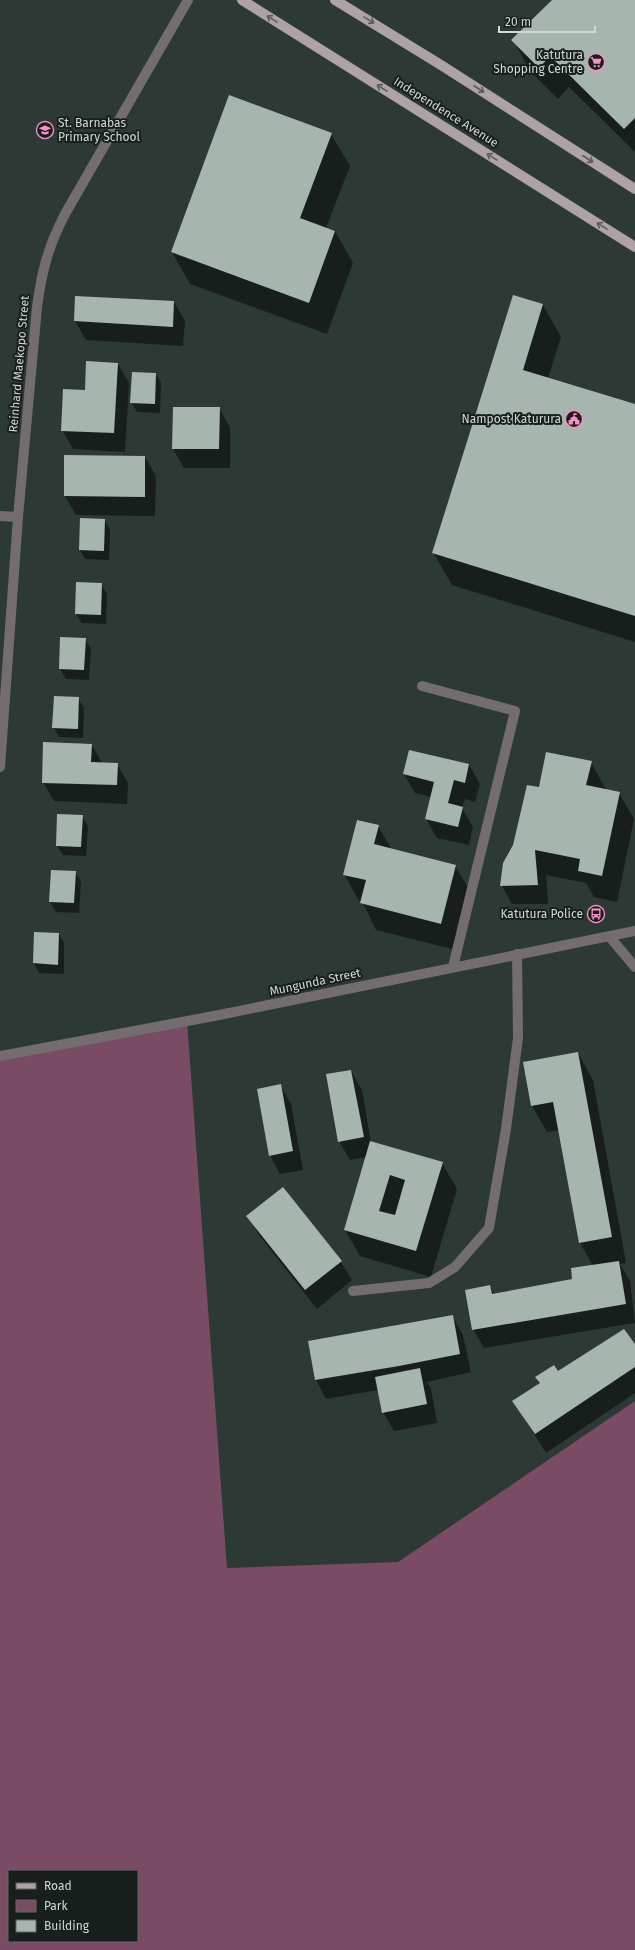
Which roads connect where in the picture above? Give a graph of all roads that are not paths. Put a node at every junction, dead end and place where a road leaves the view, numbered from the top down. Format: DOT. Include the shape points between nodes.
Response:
graph roads {
  1 [pos="188,0"];
  2 [pos="242,0"];
  3 [pos="335,0"];
  4 [pos="635,189"];
  5 [pos="635,247"];
  6 [pos="0,516"];
  7 [pos="18,518"];
  8 [pos="422,686"];
  9 [pos="0,767"];
  10 [pos="635,931"];
  11 [pos="609,936"];
  12 [pos="517,954"];
  13 [pos="452,967"];
  14 [pos="635,967"];
  15 [pos="0,1056"];
  16 [pos="353,1291"];
  1 -- 7 [label="street, Reinhard Maekopo Street" via="50,244 37,307"];
  5 -- 2 [label="main road, Independence Avenue, one-way"];
  3 -- 4 [label="main road, one-way"];
  6 -- 7 [label="street"];
  7 -- 9 [label="street, Reinhard Maekopo Street"];
  8 -- 13 [label="street" via="515,711"];
  10 -- 11 [label="street, Mungunda Street"];
  11 -- 12 [label="street, Mungunda Street"];
  11 -- 14 [label="street"];
  12 -- 13 [label="street, Mungunda Street"];
  12 -- 16 [label="street" via="518,1038 489,1228 456,1267 429,1283"];
  13 -- 15 [label="street, Mungunda Street" via="221,1015"];
}
